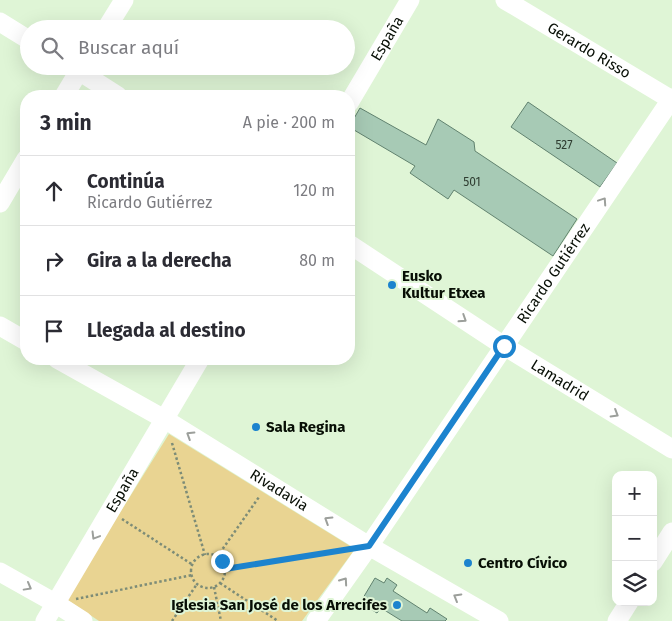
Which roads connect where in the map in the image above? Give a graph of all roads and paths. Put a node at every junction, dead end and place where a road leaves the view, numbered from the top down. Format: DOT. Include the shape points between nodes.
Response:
graph roads {
  1 [pos="124,0"];
  2 [pos="410,0"];
  3 [pos="505,0"];
  4 [pos="112,20"];
  5 [pos="0,22"];
  6 [pos="20,34"];
  7 [pos="74,75"];
  8 [pos="87,75"];
  9 [pos="67,90"];
  10 [pos="109,90"];
  11 [pos="355,93"];
  12 [pos="672,99"];
  13 [pos="20,169"];
  14 [pos="0,204"];
  15 [pos="355,248"];
  16 [pos="0,326"];
  17 [pos="20,338"];
  18 [pos="504,346"];
  19 [pos="69,365"];
  20 [pos="197,365"];
  21 [pos="166,420"];
  22 [pos="672,449"];
  23 [pos="269,484"];
  24 [pos="111,511"];
  25 [pos="672,532"];
  26 [pos="369,546"];
  27 [pos="345,550"];
  28 [pos="205,555"];
  29 [pos="217,557"];
  30 [pos="654,561"];
  31 [pos="192,565"];
  32 [pos="225,569"];
  33 [pos="0,572"];
  34 [pos="192,576"];
  35 [pos="220,583"];
  36 [pos="198,584"];
  37 [pos="214,587"];
  38 [pos="55,603"];
  39 [pos="626,606"];
  40 [pos="44,621"];
  41 [pos="83,621"];
  42 [pos="172,621"];
  43 [pos="221,621"];
  44 [pos="278,621"];
  45 [pos="316,621"];
  46 [pos="499,621"];
  47 [pos="617,621"];
  1 -- 4 [label="street"];
  2 -- 11 [label="street, España"];
  3 -- 12 [label="street, Gerardo Risso"];
  5 -- 6 [label="street"];
  7 -- 9 [label="street"];
  8 -- 10 [label="street"];
  18 -- 12 [label="street, Ricardo Gutiérrez, one-way"];
  13 -- 14 [label="street"];
  15 -- 18 [label="street, Lamadrid, one-way"];
  16 -- 17 [label="street"];
  18 -- 22 [label="street, Lamadrid, one-way"];
  18 -- 26 [label="street, Ricardo Gutiérrez"];
  19 -- 21 [label="street, Rivadavia"];
  20 -- 21 [label="street, España"];
  23 -- 21 [label="street, Rivadavia, one-way"];
  21 -- 24 [label="street, España"];
  21 -- 28 [label="path"];
  26 -- 23 [label="street, Rivadavia, one-way"];
  23 -- 29 [label="path"];
  24 -- 31 [label="path"];
  24 -- 38 [label="street, España, one-way"];
  25 -- 30 [label="street"];
  45 -- 26 [label="street, Ricardo Gutiérrez, one-way"];
  46 -- 26 [label="street, Rivadavia, one-way"];
  27 -- 32 [label="path"];
  28 -- 29 [label="path"];
  28 -- 31 [label="path"];
  29 -- 32 [label="path"];
  31 -- 34 [label="path"];
  32 -- 35 [label="path"];
  33 -- 38 [label="street, one-way"];
  34 -- 36 [label="path"];
  34 -- 38 [label="path"];
  35 -- 37 [label="path"];
  35 -- 44 [label="path"];
  36 -- 37 [label="path"];
  36 -- 42 [label="path"];
  37 -- 43 [label="path"];
  38 -- 40 [label="street, España"];
  38 -- 41 [label="street"];
  39 -- 47 [label="street"];
}
